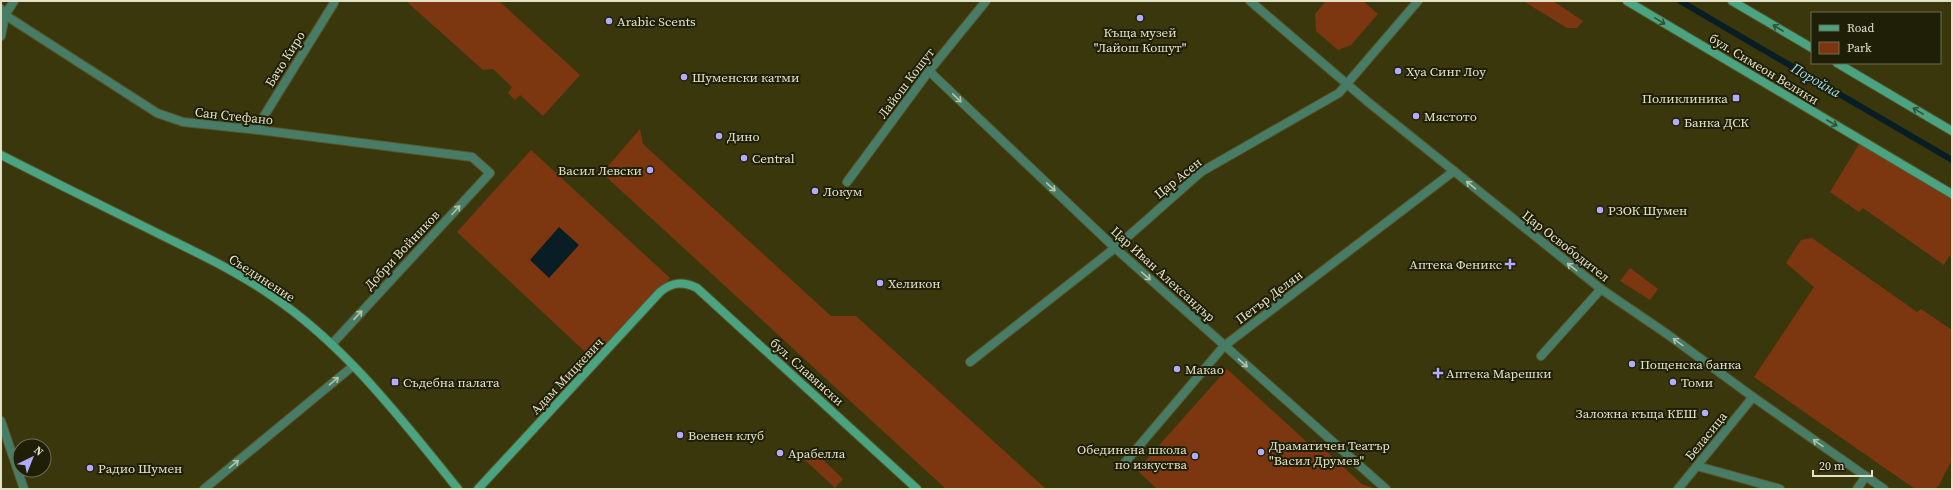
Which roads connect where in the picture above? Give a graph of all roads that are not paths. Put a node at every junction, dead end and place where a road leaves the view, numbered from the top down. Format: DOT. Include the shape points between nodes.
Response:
graph roads {
  1 [pos="14,1"];
  2 [pos="986,1"];
  3 [pos="1250,1"];
  4 [pos="1418,1"];
  5 [pos="1627,1"];
  6 [pos="1732,1"];
  7 [pos="334,3"];
  8 [pos="3,12"];
  9 [pos="1,36"];
  10 [pos="1811,47"];
  11 [pos="1839,64"];
  12 [pos="929,71"];
  13 [pos="1347,85"];
  14 [pos="259,130"];
  15 [pos="1952,131"];
  16 [pos="1,155"];
  17 [pos="1454,171"];
  18 [pos="490,173"];
  19 [pos="847,182"];
  20 [pos="1952,194"];
  21 [pos="1115,248"];
  22 [pos="676,283"];
  23 [pos="1601,290"];
  24 [pos="332,344"];
  25 [pos="1224,346"];
  26 [pos="1541,356"];
  27 [pos="970,362"];
  28 [pos="353,366"];
  29 [pos="1753,397"];
  30 [pos="1,421"];
  31 [pos="1122,466"];
  32 [pos="1697,466"];
  33 [pos="1866,476"];
  34 [pos="24,489"];
  35 [pos="204,489"];
  36 [pos="458,489"];
  37 [pos="478,489"];
  38 [pos="917,489"];
  39 [pos="1386,489"];
  40 [pos="1678,489"];
  41 [pos="1780,489"];
  42 [pos="1857,489"];
  43 [pos="1884,489"];
  1 -- 8 [label="street"];
  2 -- 12 [label="street, Лайош Кошут"];
  3 -- 13 [label="street, Цар Освободител"];
  4 -- 13 [label="street, Цар Асен"];
  5 -- 20 [label="street, бул. Симеон Велики, one-way"];
  10 -- 6 [label="street, one-way"];
  7 -- 14 [label="street, Бачо Киро" via="264,116"];
  8 -- 9 [label="street"];
  8 -- 14 [label="street, Сан Стефано" via="157,113 183,122"];
  15 -- 11 [label="street, one-way"];
  12 -- 19 [label="street, Лайош Кошут"];
  12 -- 21 [label="street, Цар Иван Александър, one-way"];
  13 -- 17 [label="street, Цар Освободител"];
  13 -- 21 [label="street, Цар Асен" via="1339,93 1201,172"];
  14 -- 18 [label="street, Сан Стефано" via="472,157"];
  16 -- 24 [label="street, Съединение" via="236,272 273,296"];
  23 -- 17 [label="street, Цар Освободител, one-way"];
  17 -- 25 [label="street, Петър Делян"];
  24 -- 18 [label="street, Добри Войников, one-way"];
  21 -- 25 [label="street, Цар Иван Александър, one-way"];
  21 -- 27 [label="street, Цар Асен"];
  22 -- 37 [label="street, Адам Мицкевич" via="667,285 660,292"];
  22 -- 38 [label="street, бул. Славянски" via="685,283 697,288"];
  23 -- 26 [label="street"];
  29 -- 23 [label="street, Цар Освободител, one-way" via="1667,334"];
  24 -- 28 [label="street, Съединение"];
  25 -- 31 [label="street, Петър Делян"];
  25 -- 39 [label="street, Цар Иван Александър, one-way"];
  35 -- 28 [label="street, one-way"];
  28 -- 36 [label="street, Съединение" via="409,428"];
  29 -- 32 [label="street, Беласица"];
  33 -- 29 [label="street, Цар Освободител, one-way"];
  30 -- 34 [label="street"];
  32 -- 40 [label="street, Беласица"];
  32 -- 41 [label="street"];
  33 -- 42 [label="street"];
  33 -- 43 [label="street, Цар Освободител"];
}
